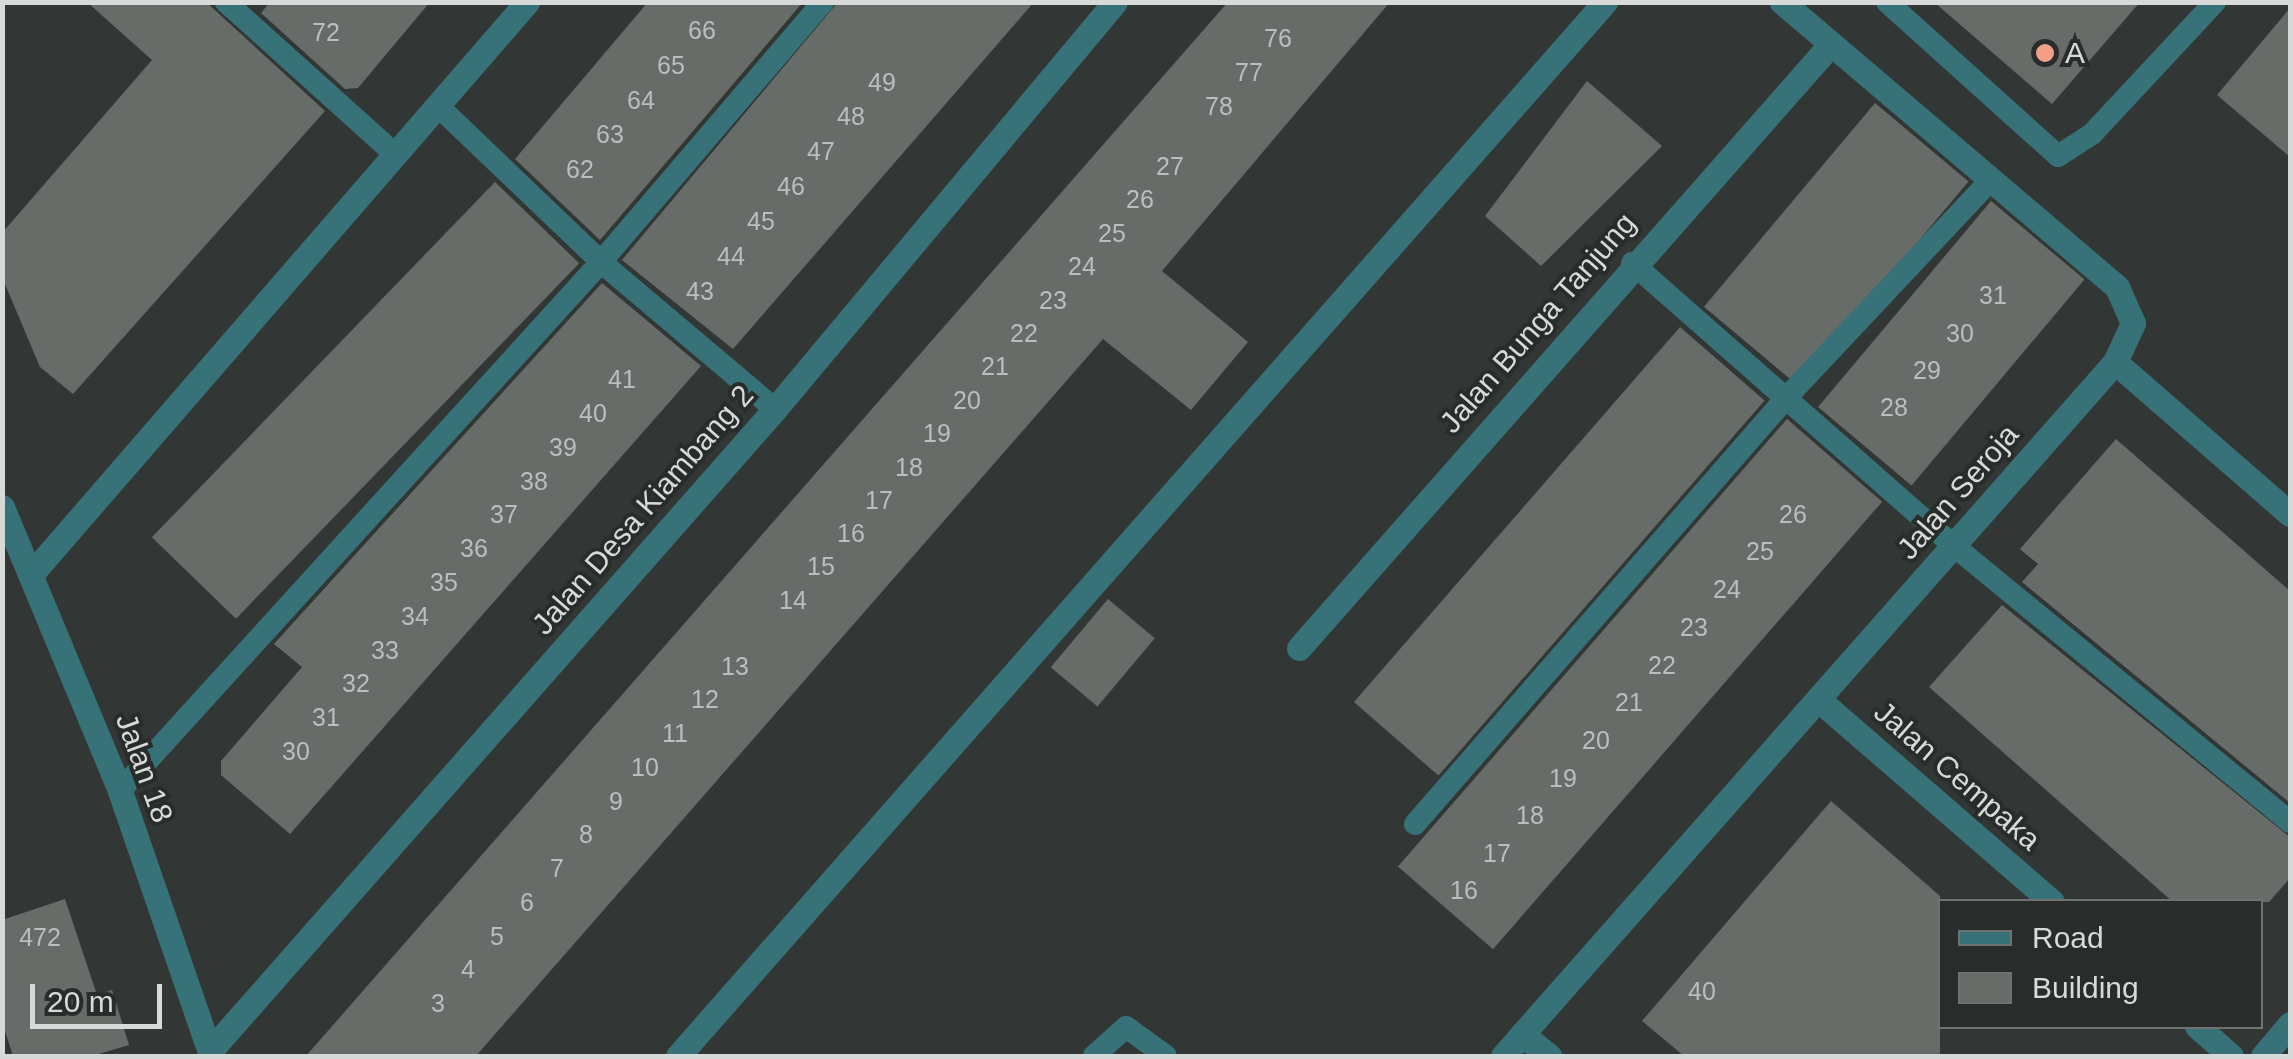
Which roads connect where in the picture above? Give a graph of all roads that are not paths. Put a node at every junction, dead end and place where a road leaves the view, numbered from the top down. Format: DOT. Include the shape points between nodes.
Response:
graph roads {
  1 [pos="226,2"];
  2 [pos="527,2"];
  3 [pos="822,2"];
  4 [pos="1114,2"];
  5 [pos="1605,2"];
  6 [pos="1782,2"];
  7 [pos="1887,2"];
  8 [pos="2215,2"];
  9 [pos="1830,45"];
  10 [pos="438,106"];
  11 [pos="396,155"];
  12 [pos="1990,182"];
  13 [pos="600,262"];
  14 [pos="1632,263"];
  15 [pos="2115,362"];
  16 [pos="1786,398"];
  17 [pos="775,408"];
  18 [pos="2,508"];
  19 [pos="2290,514"];
  20 [pos="1954,546"];
  21 [pos="34,571"];
  22 [pos="1299,648"];
  23 [pos="1819,700"];
  24 [pos="120,791"];
  25 [pos="2290,822"];
  26 [pos="1416,824"];
  27 [pos="2049,899"];
  28 [pos="2290,1024"];
  29 [pos="2200,1029"];
  30 [pos="1522,1034"];
  31 [pos="211,1054"];
  32 [pos="678,1056"];
  33 [pos="1094,1056"];
  34 [pos="1166,1056"];
  35 [pos="1502,1056"];
  36 [pos="1549,1056"];
  37 [pos="2231,1056"];
  38 [pos="2263,1056"];
  1 -- 11 [label="lane"];
  2 -- 10 [label="street"];
  3 -- 13 [label="lane"];
  4 -- 17 [label="street, Jalan Desa Kiambang 2"];
  5 -- 32 [label="street"];
  6 -- 9 [label="street, Jalan Seroja"];
  7 -- 8 [label="lane" via="2058,156 2092,134"];
  9 -- 12 [label="street, Jalan Seroja"];
  9 -- 14 [label="street, Jalan Bunga Tanjung"];
  10 -- 11 [label="street"];
  10 -- 13 [label="lane"];
  11 -- 21 [label="street"];
  12 -- 15 [label="street, Jalan Seroja" via="2130,305 2133,323"];
  12 -- 16 [label="lane"];
  13 -- 17 [label="lane"];
  13 -- 24 [label="lane"];
  14 -- 16 [label="lane"];
  14 -- 22 [label="street, Jalan Bunga Tanjung"];
  15 -- 19 [label="street"];
  15 -- 20 [label="street, Jalan Seroja"];
  16 -- 20 [label="lane"];
  16 -- 26 [label="lane"];
  17 -- 31 [label="street, Jalan Desa Kiambang 2"];
  18 -- 21 [label="street, Jalan 18"];
  20 -- 23 [label="street, Jalan Seroja"];
  20 -- 25 [label="lane"];
  21 -- 24 [label="street, Jalan 18"];
  23 -- 27 [label="street, Jalan Cempaka"];
  23 -- 30 [label="street, Jalan Seroja"];
  24 -- 31 [label="street, Jalan 18"];
  28 -- 38 [label="street"];
  29 -- 37 [label="street"];
  30 -- 35 [label="street, Jalan Seroja"];
  30 -- 36 [label="street"];
  33 -- 34 [label="lane" via="1126,1027"];
}
